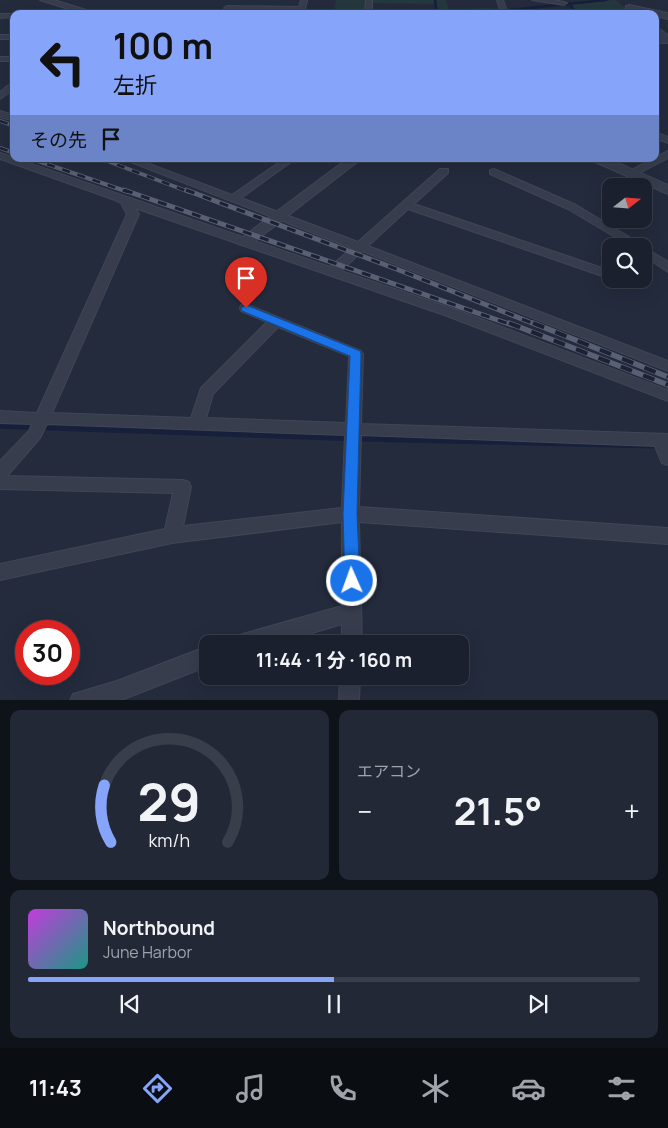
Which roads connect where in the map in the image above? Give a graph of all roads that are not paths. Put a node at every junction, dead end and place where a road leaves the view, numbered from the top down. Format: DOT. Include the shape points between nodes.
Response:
graph roads {
  1 [pos="44,0"];
  2 [pos="57,0"];
  3 [pos="535,0"];
  4 [pos="619,0"];
  5 [pos="564,3"];
  6 [pos="80,10"];
  7 [pos="90,10"];
  8 [pos="631,10"];
  9 [pos="10,88"];
  10 [pos="0,96"];
  11 [pos="17,162"];
  12 [pos="286,162"];
  13 [pos="351,162"];
  14 [pos="606,162"];
  15 [pos="652,162"];
  16 [pos="157,163"];
  17 [pos="444,171"];
  18 [pos="494,172"];
  19 [pos="631,172"];
  20 [pos="668,190"];
  21 [pos="234,198"];
  22 [pos="125,201"];
  23 [pos="406,205"];
  24 [pos="280,215"];
  25 [pos="625,238"];
  26 [pos="245,242"];
  27 [pos="361,246"];
  28 [pos="652,255"];
  29 [pos="665,263"];
  30 [pos="652,265"];
  31 [pos="332,272"];
  32 [pos="602,272"];
  33 [pos="246,308"];
  34 [pos="276,321"];
  35 [pos="668,366"];
  36 [pos="668,396"];
  37 [pos="0,417"];
  38 [pos="43,418"];
  39 [pos="198,425"];
  40 [pos="353,437"];
  41 [pos="666,448"];
  42 [pos="0,472"];
  43 [pos="0,482"];
  44 [pos="350,514"];
  45 [pos="172,535"];
  46 [pos="668,536"];
  47 [pos="0,572"];
  48 [pos="353,612"];
  49 [pos="273,635"];
  50 [pos="352,635"];
  51 [pos="199,659"];
  52 [pos="350,685"];
  53 [pos="84,700"];
  54 [pos="349,700"];
  1 -- 6 [label="street"];
  2 -- 7 [label="street"];
  3 -- 5 [label="street"];
  4 -- 8 [label="street"];
  9 -- 10 [label="street"];
  11 -- 22 [label="street"];
  12 -- 21 [label="street"];
  13 -- 24 [label="street"];
  14 -- 19 [label="street"];
  15 -- 19 [label="street"];
  16 -- 21 [label="street"];
  17 -- 23 [label="street"];
  18 -- 25 [label="street" via="572,206"];
  19 -- 20 [label="street"];
  21 -- 24 [label="street"];
  22 -- 26 [label="street"];
  22 -- 38 [label="street" via="133,214"];
  23 -- 27 [label="street"];
  23 -- 32 [label="street"];
  24 -- 26 [label="street"];
  24 -- 27 [label="street"];
  26 -- 31 [label="street"];
  27 -- 31 [label="street"];
  27 -- 35 [label="street"];
  28 -- 29 [label="street"];
  29 -- 30 [label="street"];
  31 -- 36 [label="street" via="462,316"];
  33 -- 34 [label="street"];
  34 -- 39 [label="street" via="206,392"];
  34 -- 40 [label="street" via="356,354"];
  37 -- 38 [label="street"];
  38 -- 39 [label="street"];
  38 -- 42 [label="street" via="35,434"];
  39 -- 40 [label="street"];
  40 -- 41 [label="street" via="439,431"];
  40 -- 44 [label="street"];
  43 -- 45 [label="street" via="183,487"];
  44 -- 45 [label="street"];
  44 -- 46 [label="street"];
  44 -- 48 [label="street"];
  45 -- 47 [label="street"];
  48 -- 49 [label="street"];
  48 -- 50 [label="street"];
  51 -- 53 [label="street"];
  52 -- 54 [label="street"];
}
